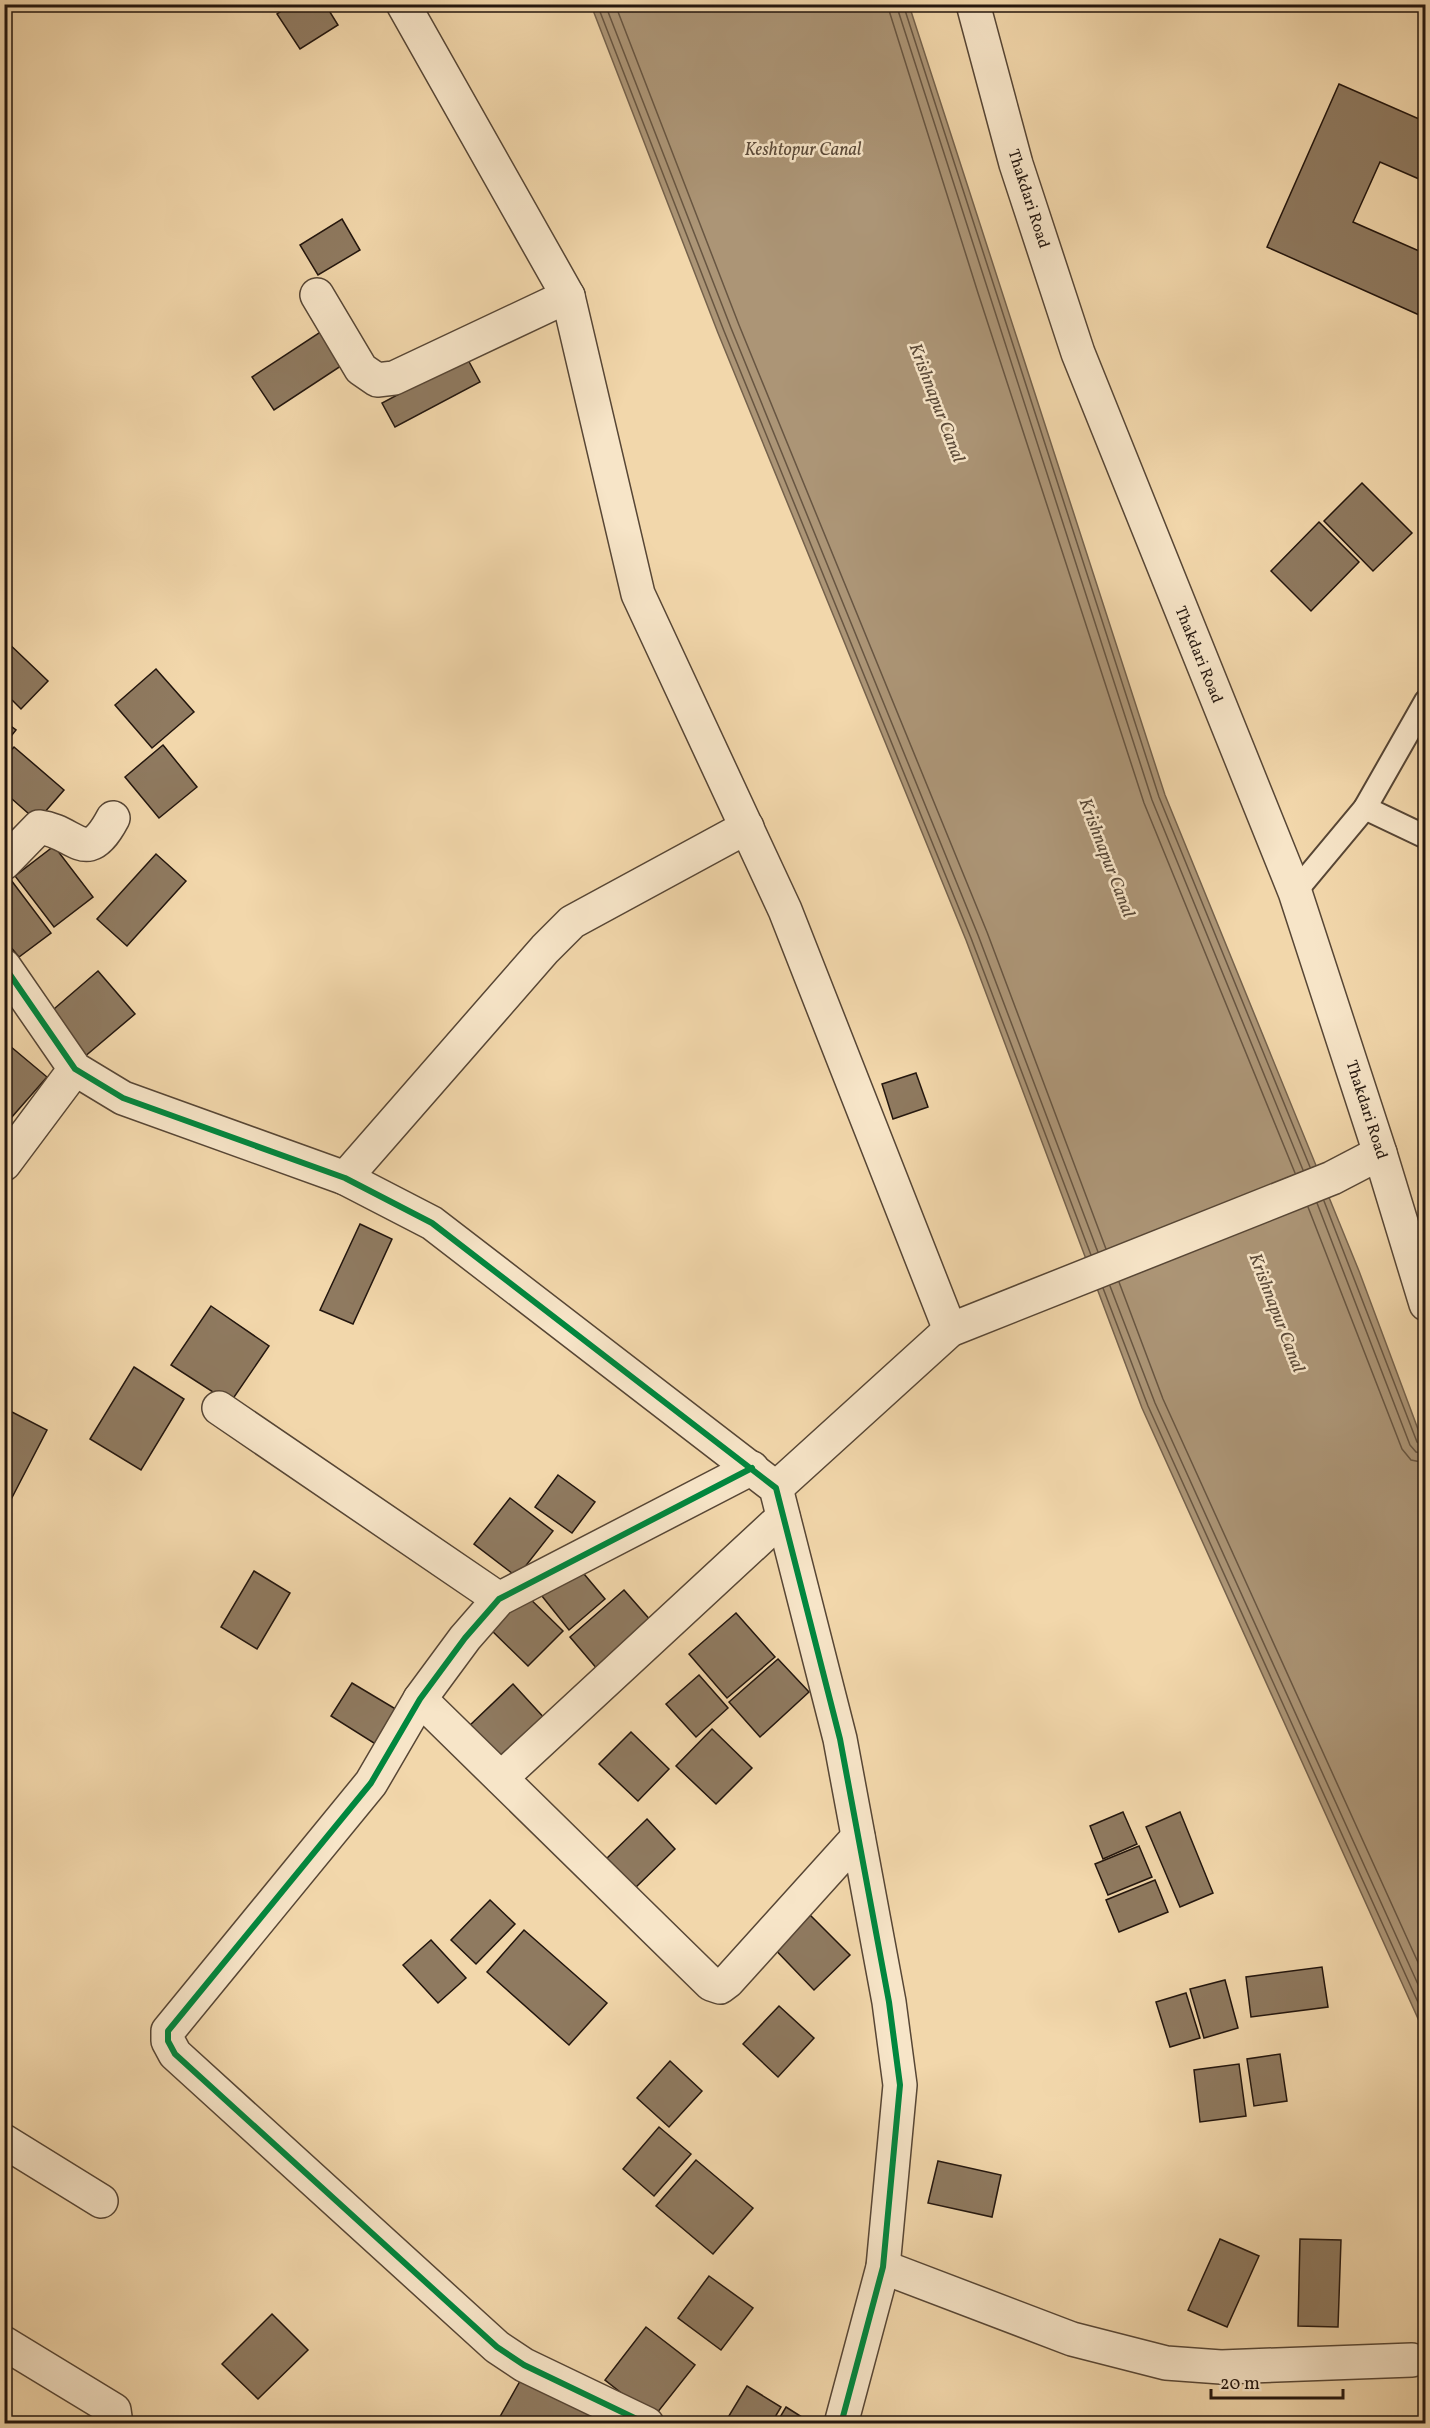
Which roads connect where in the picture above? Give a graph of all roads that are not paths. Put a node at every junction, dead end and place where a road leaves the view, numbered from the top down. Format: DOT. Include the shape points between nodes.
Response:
graph roads {
  1 [pos="403,4"];
  2 [pos="973,4"];
  3 [pos="317,295"];
  4 [pos="568,296"];
  5 [pos="1425,701"];
  6 [pos="1365,808"];
  7 [pos="113,818"];
  8 [pos="747,827"];
  9 [pos="1425,837"];
  10 [pos="4,863"];
  11 [pos="1295,892"];
  12 [pos="4,966"];
  13 [pos="75,1069"];
  14 [pos="1380,1153"];
  15 [pos="4,1164"];
  16 [pos="345,1178"];
  17 [pos="1425,1304"];
  18 [pos="950,1330"];
  19 [pos="219,1408"];
  20 [pos="770,1491"];
  21 [pos="499,1599"];
  22 [pos="420,1699"];
  23 [pos="501,1778"];
  24 [pos="858,1838"];
  25 [pos="4,2142"];
  26 [pos="101,2201"];
  27 [pos="883,2267"];
  28 [pos="4,2343"];
  29 [pos="1412,2360"];
  30 [pos="116,2424"];
  31 [pos="647,2424"];
  32 [pos="841,2424"];
  1 -- 4 [label="street"];
  2 -- 11 [label="street, Thakdari Road" via="1016,164 1078,353"];
  3 -- 4 [label="street" via="361,369 377,380 394,378"];
  4 -- 8 [label="street" via="638,594"];
  5 -- 6 [label="lane"];
  6 -- 9 [label="lane"];
  6 -- 11 [label="lane"];
  7 -- 10 [label="street" via="96,843 82,843 39,827"];
  8 -- 16 [label="street" via="572,922"];
  8 -- 18 [label="street" via="785,910"];
  11 -- 14 [label="street, Thakdari Road"];
  12 -- 13 [label="street"];
  13 -- 15 [label="street"];
  13 -- 16 [label="street" via="123,1098"];
  14 -- 17 [label="street, Thakdari Road"];
  14 -- 18 [label="street" via="1332,1178"];
  16 -- 20 [label="street" via="432,1223"];
  18 -- 20 [label="street"];
  19 -- 21 [label="street"];
  20 -- 21 [label="street"];
  20 -- 23 [label="street"];
  20 -- 24 [label="street" via="840,1739"];
  21 -- 22 [label="street"];
  22 -- 23 [label="street"];
  22 -- 31 [label="street" via="371,1783 168,2031 168,2041 175,2054 497,2347 524,2365"];
  23 -- 24 [label="street" via="711,1984 720,1987"];
  24 -- 27 [label="street" via="890,2002 900,2085"];
  25 -- 26 [label="street"];
  27 -- 29 [label="street" via="1072,2339 1166,2363 1221,2367"];
  27 -- 32 [label="street"];
  28 -- 30 [label="street" via="114,2410"];
}
